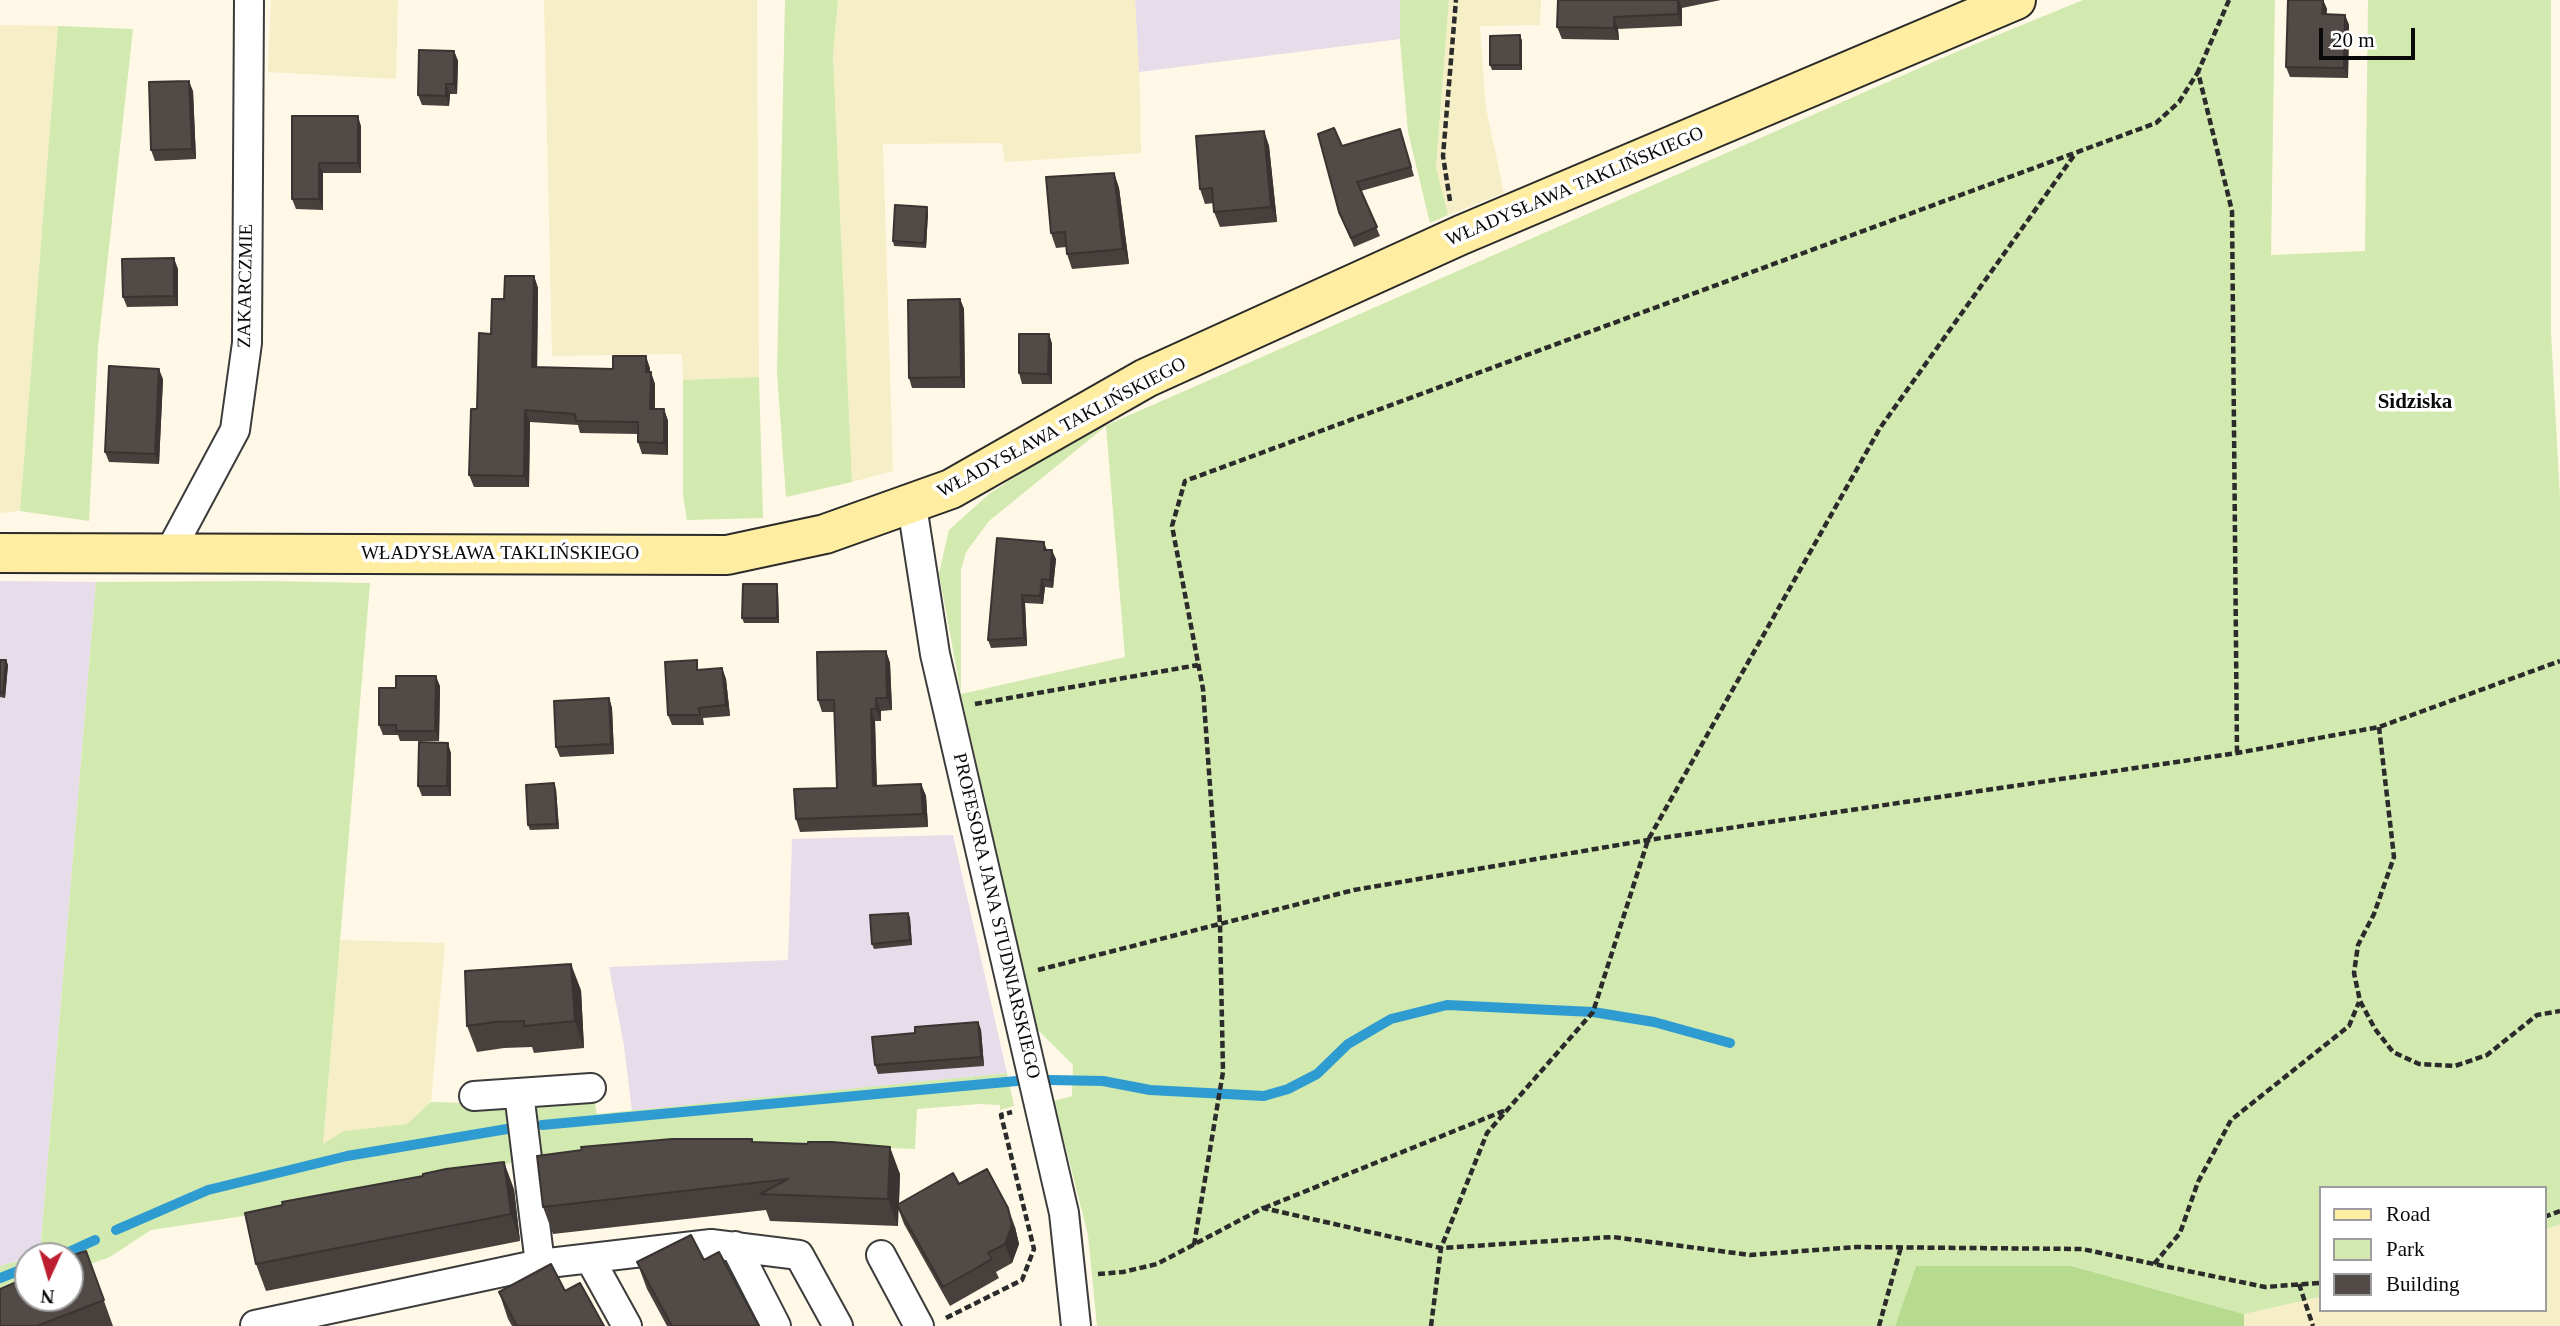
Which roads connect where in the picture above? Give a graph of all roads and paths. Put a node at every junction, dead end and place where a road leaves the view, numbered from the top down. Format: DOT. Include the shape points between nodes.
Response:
graph roads {
  1 [pos="249,0"];
  2 [pos="1456,0"];
  3 [pos="2015,0"];
  4 [pos="2228,0"];
  5 [pos="2198,72"];
  6 [pos="2075,153"];
  7 [pos="1461,235"];
  8 [pos="912,506"];
  9 [pos="0,553"];
  10 [pos="168,555"];
  11 [pos="2560,661"];
  12 [pos="1198,665"];
  13 [pos="948,709"];
  14 [pos="2379,727"];
  15 [pos="2237,753"];
  16 [pos="1648,841"];
  17 [pos="1220,924"];
  18 [pos="1010,977"];
  19 [pos="2360,1002"];
  20 [pos="2560,1011"];
  21 [pos="591,1088"];
  22 [pos="519,1093"];
  23 [pos="474,1096"];
  24 [pos="1507,1110"];
  25 [pos="1016,1111"];
  26 [pos="1263,1209"];
  27 [pos="1194,1245"];
  28 [pos="735,1246"];
  29 [pos="1901,1247"];
  30 [pos="1441,1248"];
  31 [pos="881,1255"];
  32 [pos="590,1259"];
  33 [pos="540,1264"];
  34 [pos="2154,1264"];
  35 [pos="1072,1276"];
  36 [pos="2318,1283"];
  37 [pos="2299,1284"];
  38 [pos="930,1323"];
  39 [pos="1069,1323"];
  40 [pos="255,1325"];
  41 [pos="627,1326"];
  42 [pos="776,1326"];
  43 [pos="838,1326"];
  44 [pos="1431,1326"];
  45 [pos="1879,1326"];
  46 [pos="2313,1326"];
  1 -- 10 [label="street, ZAKARCZMIE" via="247,343 235,430"];
  2 -- 7 [label="path" via="1443,156 1452,215"];
  3 -- 7 [label="street, WŁADYSŁAWA TAKLIŃSKIEGO"];
  4 -- 5 [label="path"];
  5 -- 6 [label="path" via="2179,102 2155,123"];
  5 -- 15 [label="path" via="2232,211"];
  6 -- 12 [label="path" via="1185,481 1172,526"];
  6 -- 16 [label="path" via="1880,428"];
  7 -- 8 [label="street, WŁADYSŁAWA TAKLIŃSKIEGO" via="1146,378 990,469"];
  8 -- 10 [label="street, WŁADYSŁAWA TAKLIŃSKIEGO" via="825,534 727,555"];
  8 -- 13 [label="street, PROFESORA JANA STUDNIARSKIEGO"];
  9 -- 10 [label="street, WŁADYSŁAWA TAKLIŃSKIEGO"];
  11 -- 14 [label="path"];
  12 -- 13 [label="path"];
  12 -- 17 [label="path"];
  13 -- 18 [label="street, PROFESORA JANA STUDNIARSKIEGO"];
  14 -- 15 [label="path"];
  14 -- 19 [label="path" via="2393,857 2358,945 2354,973"];
  15 -- 16 [label="path"];
  16 -- 17 [label="path" via="1354,890"];
  16 -- 24 [label="path" via="1593,1012"];
  17 -- 18 [label="path"];
  17 -- 27 [label="path" via="1223,1072"];
  18 -- 35 [label="street, PROFESORA JANA STUDNIARSKIEGO" via="1064,1213"];
  19 -- 20 [label="path" via="2393,1052 2419,1064 2455,1066 2487,1055 2537,1015"];
  19 -- 34 [label="path" via="2349,1026 2231,1120 2197,1182 2180,1233"];
  21 -- 22 [label="street"];
  22 -- 23 [label="street"];
  22 -- 33 [label="street"];
  24 -- 26 [label="path"];
  24 -- 30 [label="path" via="1487,1133"];
  25 -- 38 [label="path" via="1001,1115 1034,1249 1022,1280"];
  26 -- 27 [label="path"];
  26 -- 30 [label="path"];
  27 -- 35 [label="path" via="1157,1264"];
  28 -- 32 [label="street" via="711,1244"];
  28 -- 42 [label="street"];
  28 -- 43 [label="street" via="799,1255"];
  29 -- 30 [label="path" via="1750,1255 1613,1237"];
  29 -- 34 [label="path" via="2082,1249"];
  29 -- 45 [label="path"];
  30 -- 44 [label="path"];
  31 -- 38 [label="street"];
  32 -- 33 [label="street"];
  32 -- 41 [label="street"];
  33 -- 40 [label="street"];
  34 -- 37 [label="path" via="2265,1287"];
  35 -- 39 [label="street, PROFESORA JANA STUDNIARSKIEGO"];
  36 -- 37 [label="path"];
  37 -- 46 [label="path"];
}
